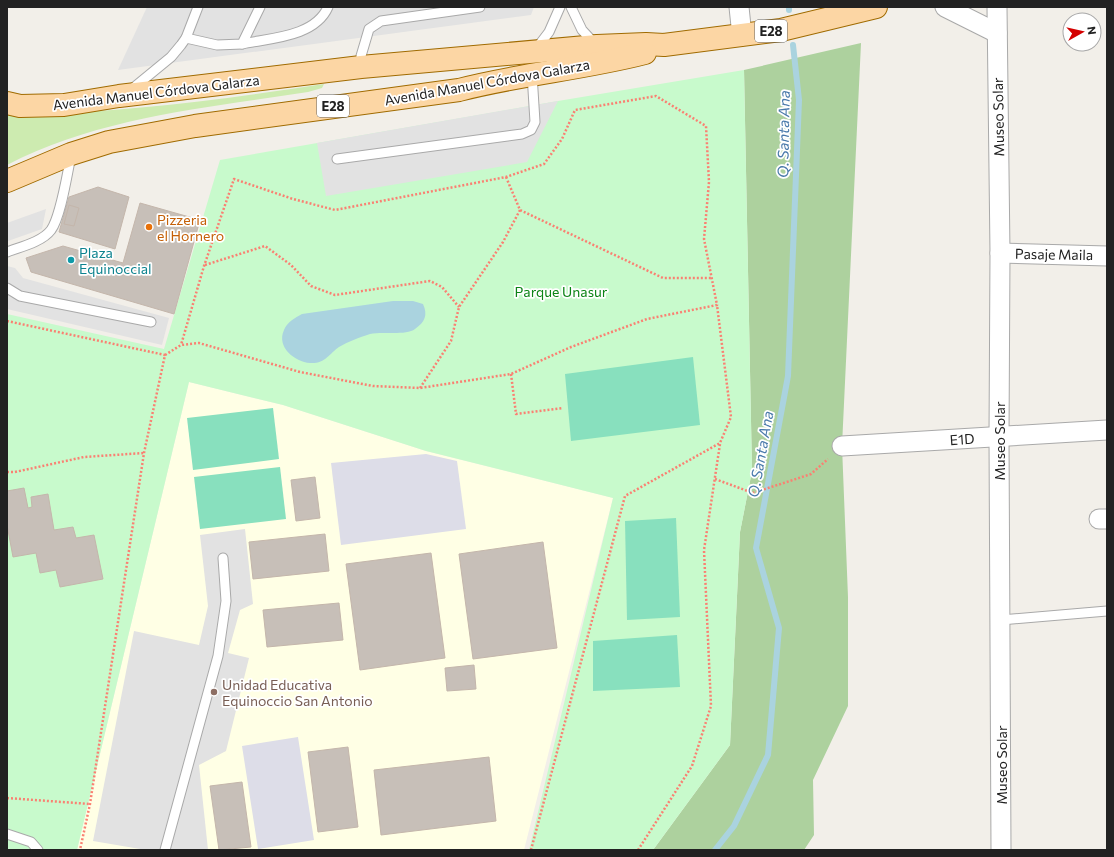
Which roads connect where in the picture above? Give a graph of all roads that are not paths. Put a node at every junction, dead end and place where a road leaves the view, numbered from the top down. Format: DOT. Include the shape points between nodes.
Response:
graph roads {
  1 [pos="198,7"];
  2 [pos="260,7"];
  3 [pos="328,7"];
  4 [pos="480,7"];
  5 [pos="560,7"];
  6 [pos="571,7"];
  7 [pos="739,7"];
  8 [pos="945,7"];
  9 [pos="997,7"];
  10 [pos="865,8"];
  11 [pos="439,10"];
  12 [pos="996,32"];
  13 [pos="742,36"];
  14 [pos="186,38"];
  15 [pos="242,44"];
  16 [pos="664,45"];
  17 [pos="597,46"];
  18 [pos="535,51"];
  19 [pos="361,67"];
  20 [pos="337,71"];
  21 [pos="532,74"];
  22 [pos="119,96"];
  23 [pos="7,103"];
  24 [pos="342,105"];
  25 [pos="71,154"];
  26 [pos="337,159"];
  27 [pos="7,181"];
  28 [pos="7,252"];
  29 [pos="1000,253"];
  30 [pos="1107,256"];
  31 [pos="7,288"];
  32 [pos="151,322"];
  33 [pos="1107,430"];
  34 [pos="999,436"];
  35 [pos="842,446"];
  36 [pos="223,558"];
  37 [pos="1107,611"];
  38 [pos="1001,620"];
  39 [pos="7,834"];
  40 [pos="38,850"];
  41 [pos="165,850"];
  42 [pos="1001,850"];
  1 -- 14 [label="lane"];
  2 -- 15 [label="lane"];
  3 -- 15 [label="lane" via="316,22 302,31"];
  4 -- 11 [label="lane"];
  5 -- 18 [label="lane" via="549,32"];
  6 -- 17 [label="lane" via="582,30"];
  7 -- 13 [label="street"];
  8 -- 12 [label="street"];
  9 -- 12 [label="street, Museo Solar"];
  10 -- 13 [label="main road, Avenida Manuel Córdova Galarza / E28" via="781,30"];
  11 -- 19 [label="lane" via="382,21 369,29 361,56"];
  12 -- 29 [label="street, Museo Solar"];
  13 -- 16 [label="main road, Avenida Manuel Córdova Galarza / E28"];
  14 -- 15 [label="lane" via="217,45"];
  14 -- 22 [label="lane" via="171,57 134,88"];
  16 -- 17 [label="main road, Avenida Manuel Córdova Galarza / E28"];
  16 -- 21 [label="main road, Avenida Manuel Córdova Galarza / E28" via="623,59"];
  17 -- 18 [label="main road, Avenida Manuel Córdova Galarza / E28"];
  18 -- 19 [label="main road, Avenida Manuel Córdova Galarza / E28"];
  19 -- 20 [label="main road, Avenida Manuel Córdova Galarza / E28"];
  20 -- 22 [label="main road, Avenida Manuel Córdova Galarza / E28"];
  20 -- 24 [label="main road"];
  21 -- 24 [label="main road, Avenida Manuel Córdova Galarza / E28" via="494,80 459,90"];
  21 -- 26 [label="lane" via="535,122 531,130 522,134"];
  22 -- 23 [label="main road, Avenida Manuel Córdova Galarza / E28" via="45,106"];
  24 -- 25 [label="main road, Avenida Manuel Córdova Galarza / E28" via="195,126 109,142"];
  25 -- 27 [label="main road, Avenida Manuel Córdova Galarza / E28"];
  25 -- 28 [label="lane" via="61,202 51,230 40,239"];
  29 -- 30 [label="street, Pasaje Maila"];
  29 -- 34 [label="street, Museo Solar"];
  31 -- 32 [label="lane" via="20,296"];
  33 -- 34 [label="street, E1D"];
  34 -- 35 [label="street, E1D"];
  34 -- 38 [label="street, Museo Solar"];
  36 -- 41 [label="lane" via="226,601 218,656"];
  37 -- 38 [label="lane"];
  38 -- 42 [label="street, Museo Solar"];
  39 -- 40 [label="lane" via="31,842"];
}
